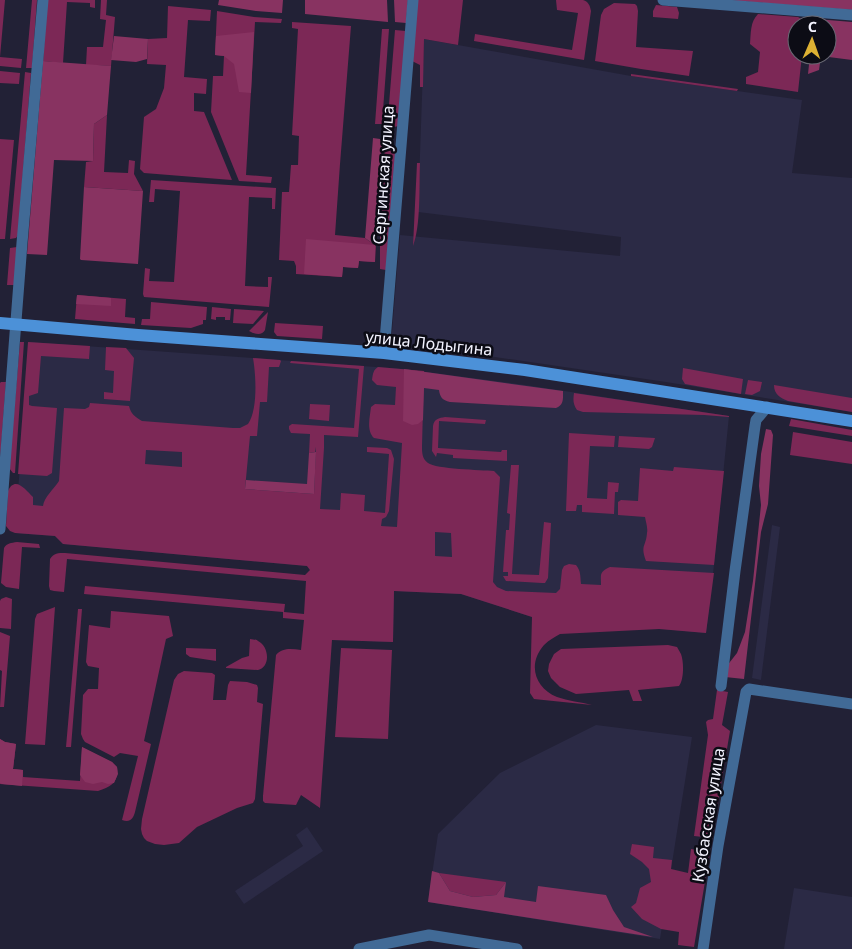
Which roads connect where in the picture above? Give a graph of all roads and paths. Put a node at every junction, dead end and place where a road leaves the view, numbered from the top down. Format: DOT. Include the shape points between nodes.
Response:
graph roads {
  1 [pos="43,0"];
  2 [pos="413,0"];
  3 [pos="663,0"];
  4 [pos="852,15"];
  5 [pos="0,323"];
  6 [pos="16,325"];
  7 [pos="384,353"];
  8 [pos="767,407"];
  9 [pos="852,421"];
  10 [pos="2,476"];
  11 [pos="0,529"];
  12 [pos="721,686"];
  13 [pos="852,704"];
  14 [pos="358,949"];
  15 [pos="517,949"];
  16 [pos="703,949"];
  1 -- 6 [label="street"];
  2 -- 7 [label="street, Сергинская улица"];
  3 -- 4 [label="street"];
  5 -- 6 [label="main road, улица Лодыгина"];
  6 -- 7 [label="main road, улица Лодыгина"];
  6 -- 10 [label="street"];
  7 -- 8 [label="main road, улица Лодыгина" via="526,370"];
  8 -- 9 [label="main road, улица Лодыгина"];
  8 -- 12 [label="street" via="755,426"];
  10 -- 11 [label="street"];
  13 -- 16 [label="street, Кузбасская улица" via="749,689 746,692"];
  14 -- 15 [label="street" via="429,934"];
}
